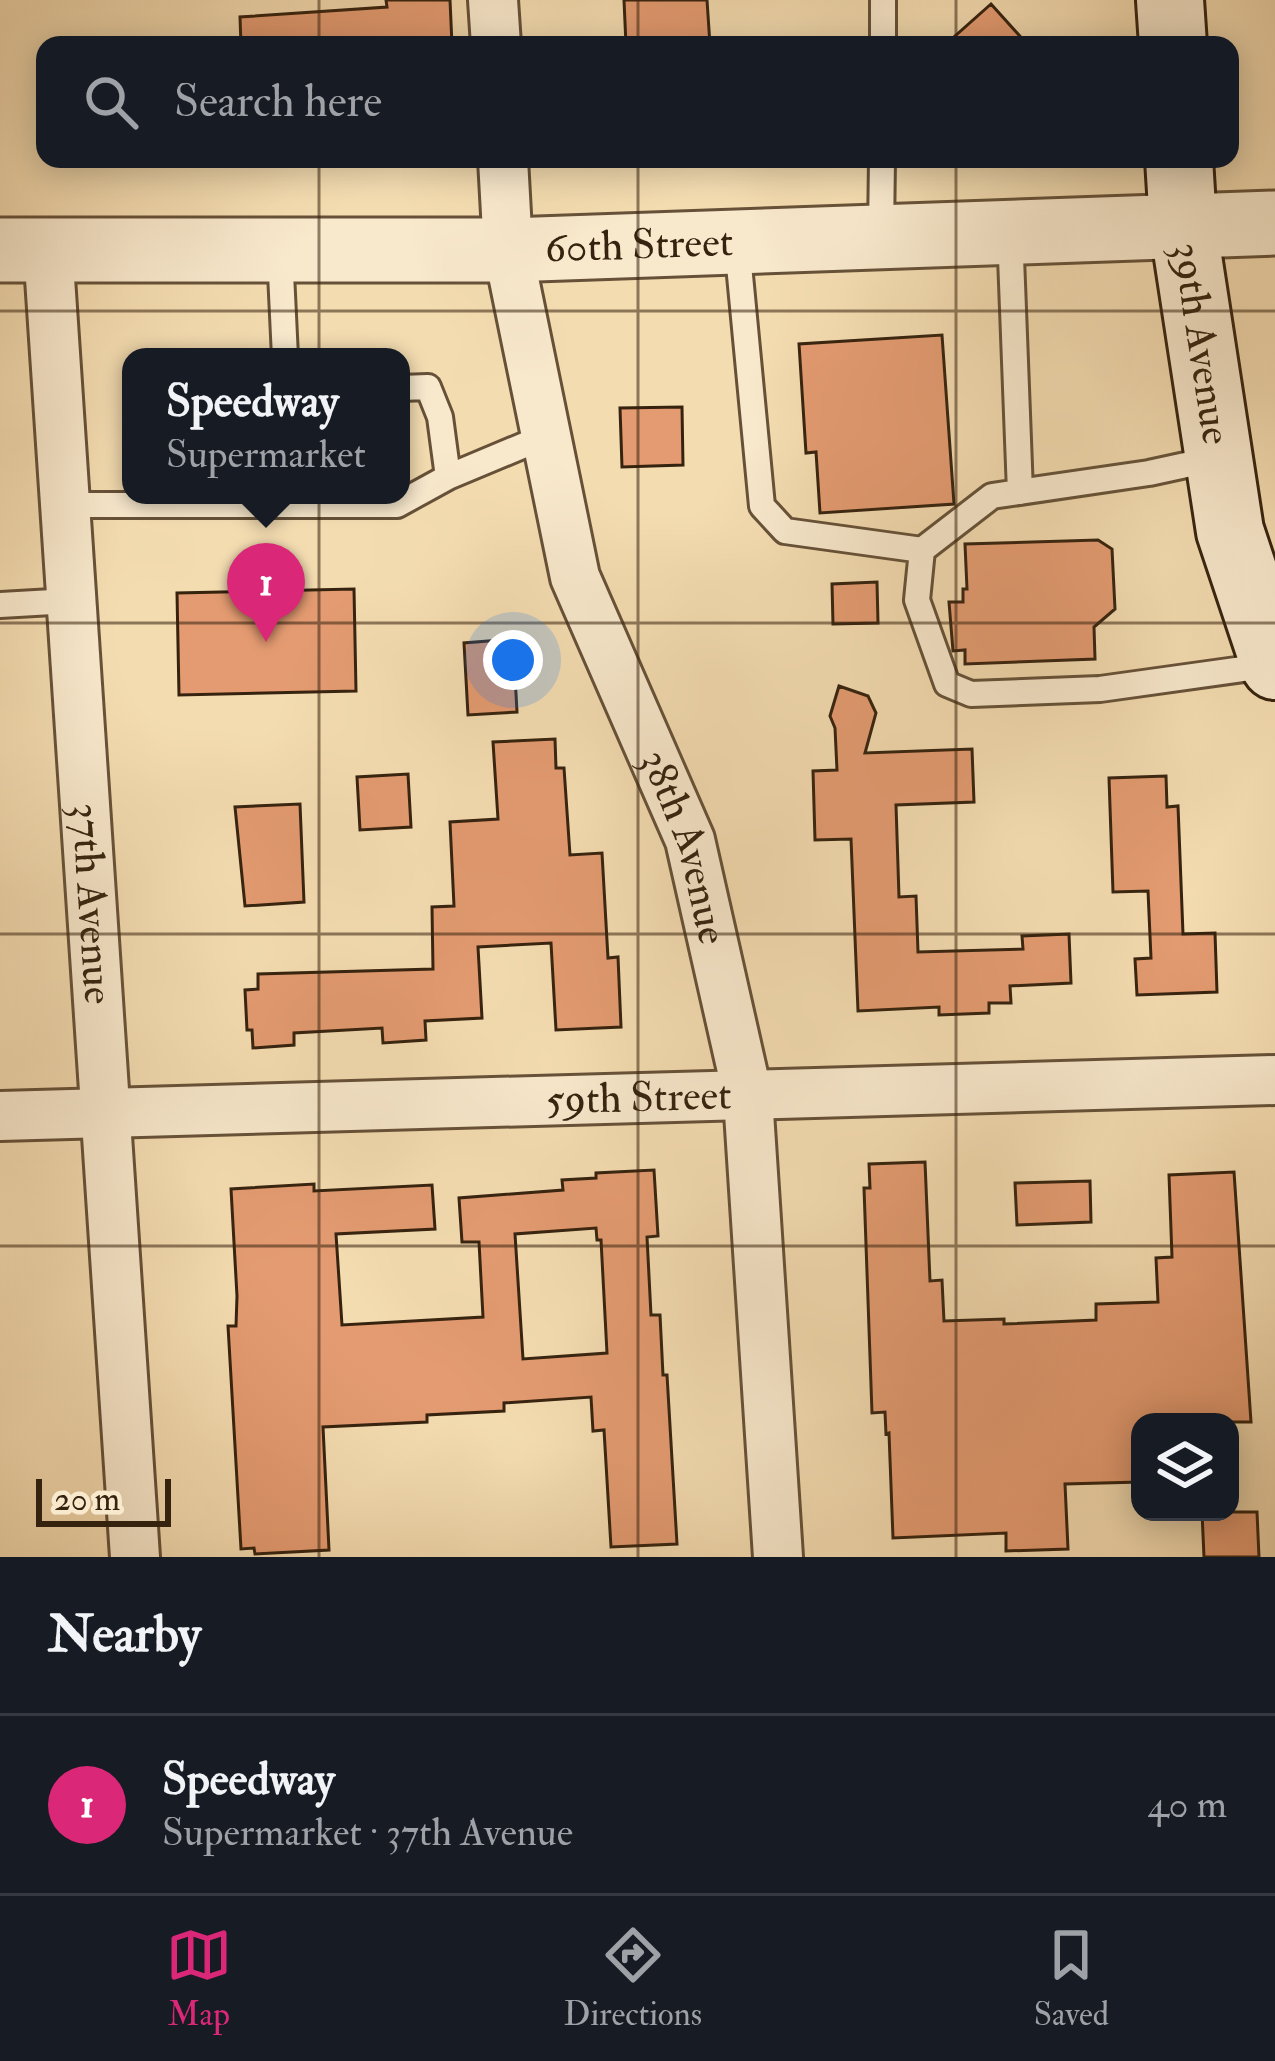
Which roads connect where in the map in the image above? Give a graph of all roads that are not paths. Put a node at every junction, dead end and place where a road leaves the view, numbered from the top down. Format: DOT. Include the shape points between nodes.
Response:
graph roads {
  1 [pos="493,0"];
  2 [pos="883,0"];
  3 [pos="1171,0"];
  4 [pos="495,36"];
  5 [pos="883,36"];
  6 [pos="1173,36"];
  7 [pos="503,168"];
  8 [pos="882,168"];
  9 [pos="1180,168"];
  10 [pos="1275,223"];
  11 [pos="1183,224"];
  12 [pos="1010,230"];
  13 [pos="881,236"];
  14 [pos="737,242"];
  15 [pos="24,249"];
  16 [pos="280,249"];
  17 [pos="508,250"];
  18 [pos="285,348"];
  19 [pos="410,388"];
  20 [pos="547,436"];
  21 [pos="1220,458"];
  22 [pos="448,477"];
  23 [pos="1020,492"];
  24 [pos="410,498"];
  25 [pos="122,501"];
  26 [pos="356,504"];
  27 [pos="399,504"];
  28 [pos="64,505"];
  29 [pos="922,550"];
  30 [pos="70,601"];
  31 [pos="0,605"];
  32 [pos="1275,665"];
  33 [pos="1275,1080"];
  34 [pos="748,1097"];
  35 [pos="103,1113"];
  36 [pos="0,1115"];
  37 [pos="135,1557"];
  38 [pos="778,1557"];
  1 -- 4 [label="street"];
  2 -- 5 [label="lane"];
  3 -- 6 [label="main road"];
  7 -- 17 [label="street, 38th Avenue"];
  8 -- 13 [label="lane"];
  9 -- 11 [label="main road, 39th Avenue"];
  10 -- 11 [label="street, 60th Street"];
  11 -- 12 [label="street, 60th Street"];
  11 -- 21 [label="main road, 39th Avenue"];
  12 -- 13 [label="street, 60th Street"];
  12 -- 23 [label="lane"];
  13 -- 14 [label="street, 60th Street"];
  14 -- 17 [label="street, 60th Street"];
  14 -- 29 [label="lane" via="762,506 784,531"];
  15 -- 16 [label="street, 60th Street"];
  15 -- 28 [label="street, 37th Avenue"];
  16 -- 17 [label="street, 60th Street"];
  16 -- 18 [label="lane"];
  17 -- 20 [label="street, 38th Avenue"];
  19 -- 22 [label="lane" via="428,387"];
  20 -- 22 [label="lane"];
  20 -- 34 [label="street, 38th Avenue" via="575,577 690,840"];
  21 -- 23 [label="lane"];
  21 -- 32 [label="main road, 39th Avenue" via="1231,530"];
  22 -- 24 [label="lane"];
  23 -- 29 [label="lane" via="992,496"];
  25 -- 28 [label="lane"];
  26 -- 27 [label="lane"];
  28 -- 30 [label="street, 37th Avenue"];
  29 -- 32 [label="lane" via="916,600 934,655 946,684 971,694 1100,689"];
  30 -- 31 [label="lane"];
  30 -- 35 [label="street, 37th Avenue"];
  33 -- 34 [label="street, 59th Street"];
  34 -- 35 [label="street, 59th Street"];
  34 -- 38 [label="street, 38th Avenue"];
  35 -- 36 [label="street, 59th Street"];
  35 -- 37 [label="street, 37th Avenue"];
}
